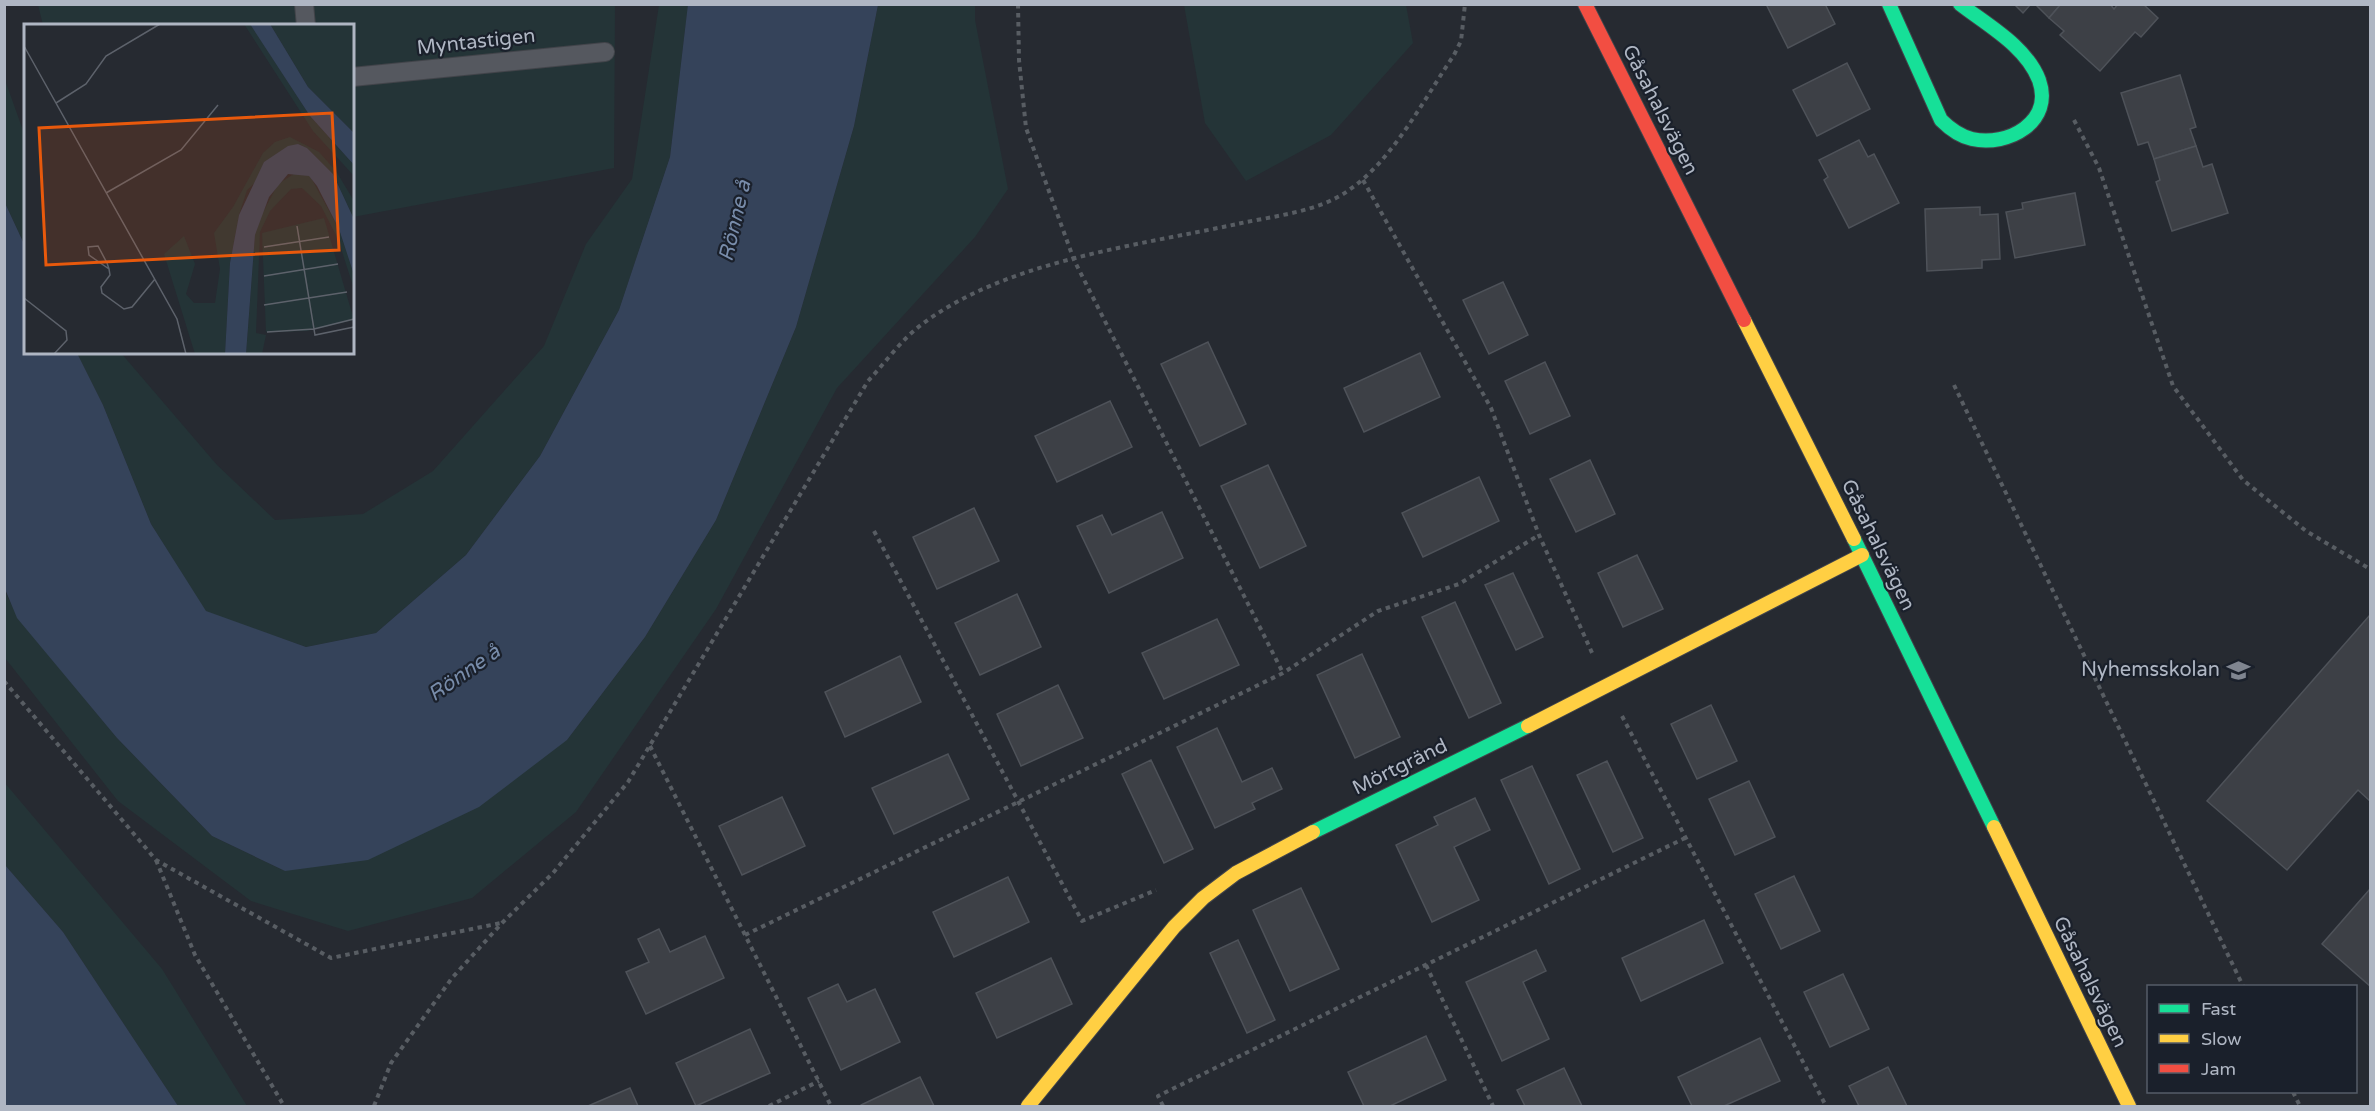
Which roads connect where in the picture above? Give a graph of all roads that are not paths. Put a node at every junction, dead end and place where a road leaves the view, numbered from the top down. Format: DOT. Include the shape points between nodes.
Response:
graph roads {
  1 [pos="304,4"];
  2 [pos="1585,4"];
  3 [pos="1889,4"];
  4 [pos="1960,4"];
  5 [pos="306,24"];
  6 [pos="605,52"];
  7 [pos="354,77"];
  8 [pos="1862,555"];
  9 [pos="1028,1107"];
  10 [pos="2129,1107"];
  1 -- 5 [label="lane"];
  2 -- 8 [label="street, Gåsahalsvägen"];
  3 -- 4 [label="street" via="1941,120 1950,130 1979,141 2004,138 2027,129 2040,113 2038,78 2001,35"];
  6 -- 7 [label="lane, Myntastigen"];
  8 -- 9 [label="street, Mörtgränd" via="1236,873 1174,927"];
  8 -- 10 [label="street, Gåsahalsvägen"];
}
